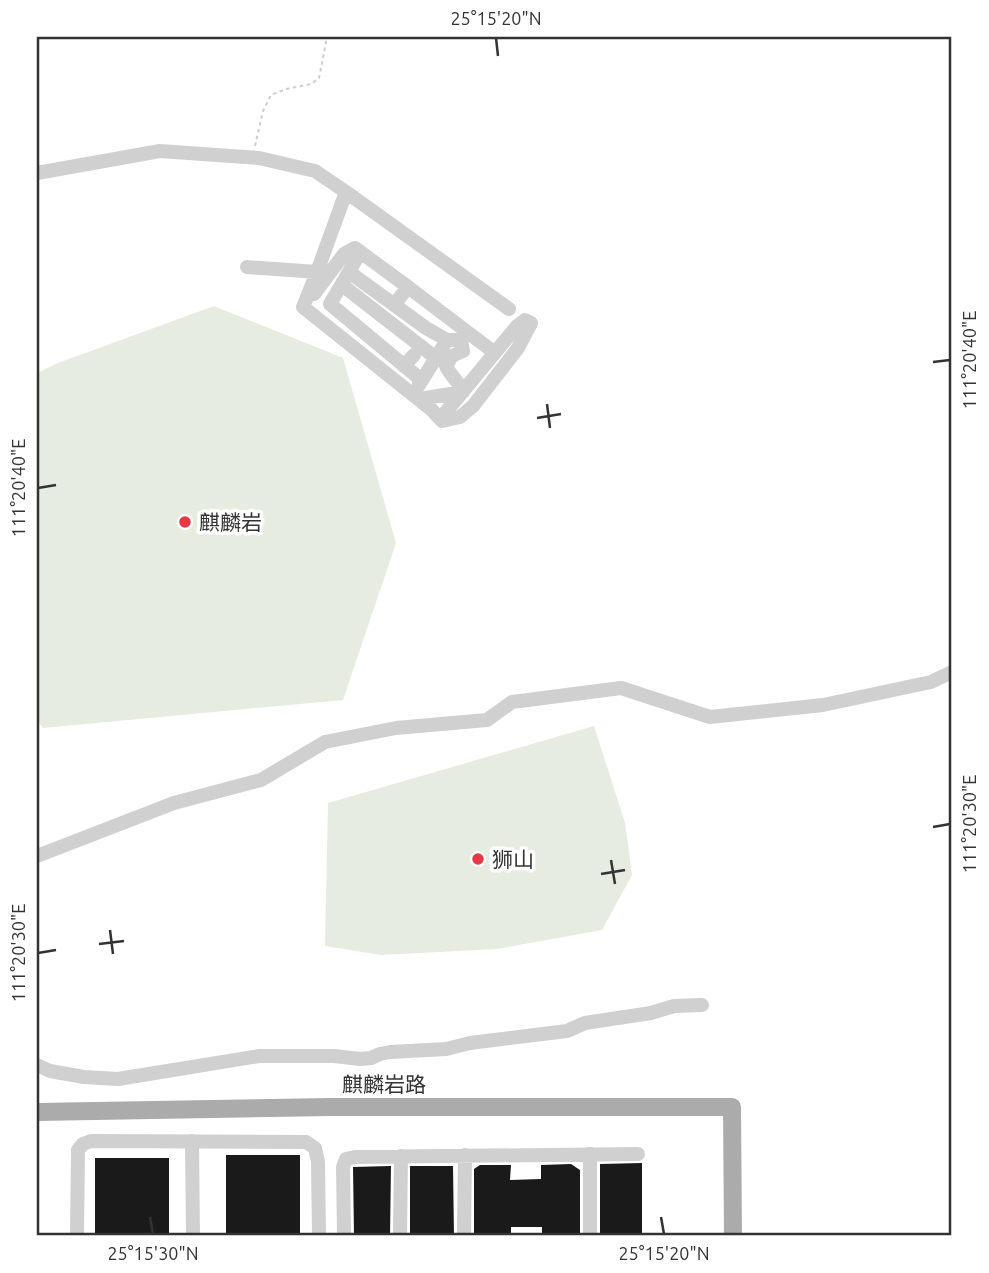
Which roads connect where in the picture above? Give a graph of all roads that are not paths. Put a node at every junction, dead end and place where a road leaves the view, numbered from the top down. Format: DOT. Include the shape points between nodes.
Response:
graph roads {
  1 [pos="37,173"];
  2 [pos="346,192"];
  3 [pos="355,248"];
  4 [pos="247,267"];
  5 [pos="317,272"];
  6 [pos="345,278"];
  7 [pos="408,287"];
  8 [pos="360,299"];
  9 [pos="394,305"];
  10 [pos="303,307"];
  11 [pos="509,309"];
  12 [pos="346,318"];
  13 [pos="385,318"];
  14 [pos="370,338"];
  15 [pos="447,340"];
  16 [pos="495,353"];
  17 [pos="410,354"];
  18 [pos="436,358"];
  19 [pos="463,392"];
  20 [pos="419,400"];
  21 [pos="440,419"];
  22 [pos="952,672"];
  23 [pos="37,856"];
  24 [pos="702,1005"];
  25 [pos="37,1065"];
  26 [pos="37,1112"];
  27 [pos="192,1141"];
  28 [pos="590,1154"];
  29 [pos="638,1154"];
  30 [pos="401,1156"];
  31 [pos="465,1156"];
  32 [pos="77,1236"];
  33 [pos="193,1236"];
  34 [pos="319,1236"];
  35 [pos="344,1236"];
  36 [pos="400,1236"];
  37 [pos="464,1236"];
  38 [pos="590,1236"];
  39 [pos="733,1236"];
  1 -- 2 [label="street" via="160,151 252,157 315,171"];
  2 -- 5 [label="street"];
  2 -- 11 [label="street"];
  3 -- 6 [label="street" via="357,258"];
  3 -- 7 [label="street"];
  3 -- 10 [label="street" via="344,254"];
  4 -- 5 [label="street"];
  5 -- 10 [label="street"];
  6 -- 8 [label="street"];
  6 -- 9 [label="street" via="370,278"];
  6 -- 12 [label="street" via="330,304"];
  7 -- 9 [label="street"];
  7 -- 16 [label="street"];
  8 -- 12 [label="street"];
  8 -- 13 [label="street"];
  9 -- 15 [label="street" via="429,323"];
  10 -- 20 [label="street"];
  12 -- 14 [label="street"];
  13 -- 14 [label="street"];
  13 -- 17 [label="street"];
  14 -- 17 [label="street"];
  15 -- 18 [label="street"];
  15 -- 19 [label="street" via="461,340 463,351 452,356 446,366"];
  16 -- 19 [label="street"];
  16 -- 21 [label="street" via="516,326 525,320 531,323 518,348 473,407 460,417"];
  17 -- 18 [label="street"];
  17 -- 18 [label="street" via="419,385"];
  19 -- 20 [label="street"];
  19 -- 21 [label="street"];
  20 -- 21 [label="street"];
  22 -- 23 [label="street" via="931,682 824,705 710,717 621,688 512,702 487,720 396,728 325,742 261,780 174,803"];
  24 -- 25 [label="street" via="585,1023 567,1031 360,1059 259,1056 118,1079 73,1075"];
  26 -- 39 [label="main road, 麒麟岩路" via="732,1107"];
  27 -- 32 [label="street" via="92,1140 83,1144 78,1150"];
  27 -- 33 [label="street"];
  27 -- 34 [label="street" via="306,1142 315,1148"];
  28 -- 29 [label="street"];
  28 -- 31 [label="street"];
  28 -- 38 [label="street"];
  30 -- 31 [label="street"];
  30 -- 35 [label="street" via="346,1158"];
  30 -- 36 [label="street"];
  31 -- 37 [label="street"];
}
